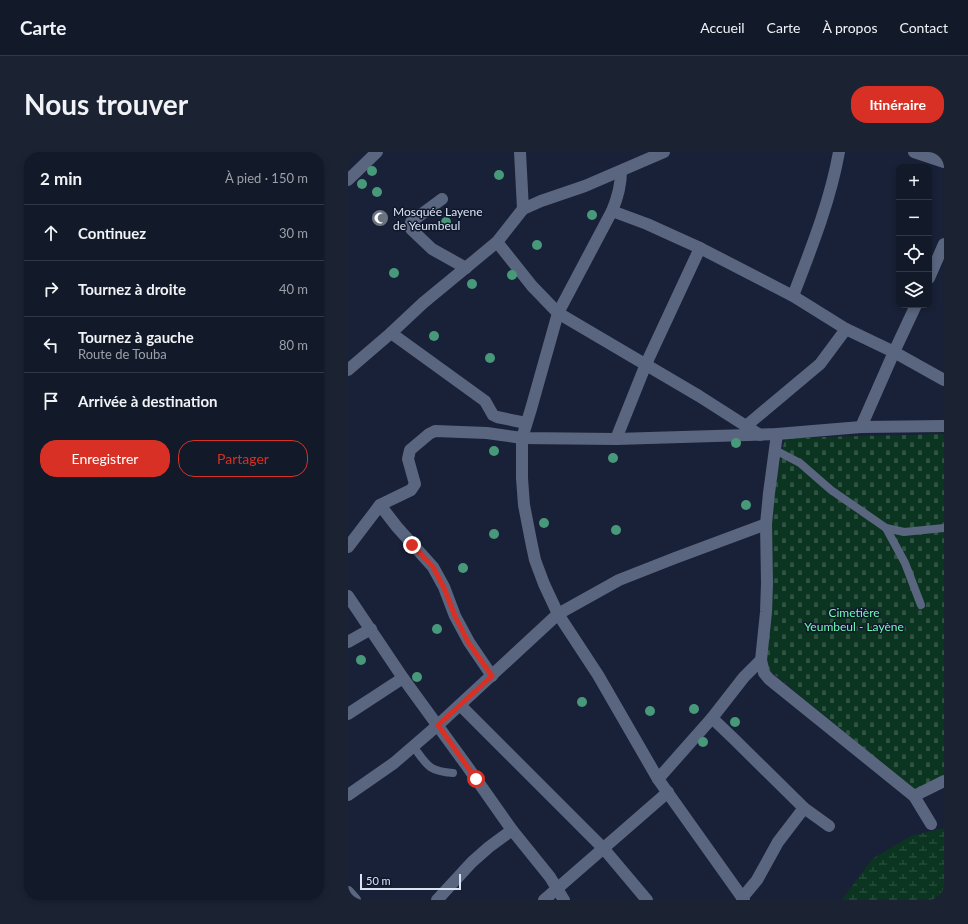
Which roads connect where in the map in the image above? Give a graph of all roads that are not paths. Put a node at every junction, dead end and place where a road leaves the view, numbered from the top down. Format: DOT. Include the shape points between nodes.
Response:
graph roads {
  1 [pos="377,152"];
  2 [pos="520,152"];
  3 [pos="664,152"];
  4 [pos="839,152"];
  5 [pos="914,152"];
  6 [pos="944,162"];
  7 [pos="621,171"];
  8 [pos="351,173"];
  9 [pos="442,199"];
  10 [pos="523,210"];
  11 [pos="612,211"];
  12 [pos="497,242"];
  13 [pos="944,244"];
  14 [pos="700,248"];
  15 [pos="466,268"];
  16 [pos="932,272"];
  17 [pos="793,296"];
  18 [pos="915,308"];
  19 [pos="558,313"];
  20 [pos="846,329"];
  21 [pos="391,333"];
  22 [pos="894,352"];
  23 [pos="646,364"];
  24 [pos="348,370"];
  25 [pos="944,380"];
  26 [pos="526,423"];
  27 [pos="746,426"];
  28 [pos="944,426"];
  29 [pos="860,427"];
  30 [pos="777,434"];
  31 [pos="760,435"];
  32 [pos="522,438"];
  33 [pos="616,440"];
  34 [pos="775,450"];
  35 [pos="380,505"];
  36 [pos="766,524"];
  37 [pos="886,528"];
  38 [pos="944,528"];
  39 [pos="348,547"];
  40 [pos="348,596"];
  41 [pos="921,605"];
  42 [pos="558,614"];
  43 [pos="371,629"];
  44 [pos="348,642"];
  45 [pos="761,660"];
  46 [pos="492,676"];
  47 [pos="404,678"];
  48 [pos="460,705"];
  49 [pos="348,714"];
  50 [pos="712,718"];
  51 [pos="438,725"];
  52 [pos="413,746"];
  53 [pos="453,773"];
  54 [pos="658,779"];
  55 [pos="944,781"];
  56 [pos="668,792"];
  57 [pos="348,796"];
  58 [pos="914,796"];
  59 [pos="804,808"];
  60 [pos="931,824"];
  61 [pos="829,826"];
  62 [pos="512,830"];
  63 [pos="604,849"];
  64 [pos="557,888"];
  65 [pos="348,892"];
  66 [pos="743,899"];
  67 [pos="355,900"];
  68 [pos="438,900"];
  69 [pos="544,900"];
  70 [pos="564,900"];
  71 [pos="647,900"];
  1 -- 8 [label="street"];
  2 -- 10 [label="street"];
  3 -- 7 [label="street"];
  4 -- 17 [label="street" via="828,202"];
  5 -- 6 [label="street"];
  7 -- 10 [label="street" via="540,201"];
  7 -- 11 [label="street" via="621,184"];
  9 -- 15 [label="street" via="411,222 411,229 432,249"];
  10 -- 12 [label="street"];
  11 -- 14 [label="street"];
  11 -- 19 [label="street"];
  12 -- 15 [label="street"];
  12 -- 19 [label="street" via="532,286"];
  13 -- 16 [label="street"];
  14 -- 17 [label="street"];
  14 -- 23 [label="street"];
  15 -- 21 [label="street"];
  17 -- 20 [label="street"];
  18 -- 22 [label="street"];
  19 -- 23 [label="street"];
  19 -- 26 [label="street"];
  20 -- 22 [label="street"];
  20 -- 27 [label="street" via="817,367"];
  21 -- 24 [label="street"];
  21 -- 26 [label="street" via="485,401 493,415"];
  22 -- 25 [label="street"];
  22 -- 29 [label="street"];
  23 -- 27 [label="street"];
  23 -- 33 [label="street"];
  26 -- 32 [label="street"];
  27 -- 31 [label="street"];
  28 -- 29 [label="street"];
  29 -- 30 [label="street"];
  30 -- 31 [label="street"];
  30 -- 34 [label="street"];
  31 -- 33 [label="street"];
  32 -- 33 [label="street"];
  32 -- 35 [label="street" via="488,433 441,431 429,434 410,450 408,455 416,484 414,488"];
  32 -- 42 [label="street" via="524,505 531,541 535,560"];
  34 -- 36 [label="street"];
  34 -- 37 [label="lane" via="800,463 831,490"];
  35 -- 39 [label="street"];
  35 -- 46 [label="street" via="396,527 433,567 468,642"];
  36 -- 42 [label="street" via="619,580"];
  36 -- 45 [label="street" via="766,605"];
  37 -- 38 [label="lane" via="904,532"];
  37 -- 41 [label="lane" via="905,563"];
  40 -- 43 [label="street"];
  42 -- 46 [label="street"];
  42 -- 54 [label="street" via="598,675"];
  43 -- 44 [label="street"];
  43 -- 47 [label="street"];
  45 -- 50 [label="street" via="744,677"];
  45 -- 58 [label="street" via="764,673 769,679"];
  46 -- 48 [label="street"];
  47 -- 49 [label="street"];
  47 -- 51 [label="street"];
  48 -- 51 [label="street"];
  48 -- 63 [label="street"];
  50 -- 54 [label="street"];
  50 -- 59 [label="street"];
  51 -- 52 [label="street"];
  51 -- 62 [label="street"];
  52 -- 53 [label="lane" via="428,767 439,772"];
  52 -- 57 [label="street"];
  54 -- 56 [label="street"];
  55 -- 58 [label="street"];
  56 -- 63 [label="street"];
  56 -- 66 [label="street"];
  58 -- 60 [label="street"];
  59 -- 61 [label="street"];
  59 -- 66 [label="street" via="778,842"];
  62 -- 64 [label="street" via="538,860"];
  62 -- 68 [label="street" via="472,862"];
  63 -- 64 [label="street"];
  63 -- 71 [label="street"];
  64 -- 69 [label="street"];
  64 -- 70 [label="street"];
  65 -- 67 [label="street"];
}
